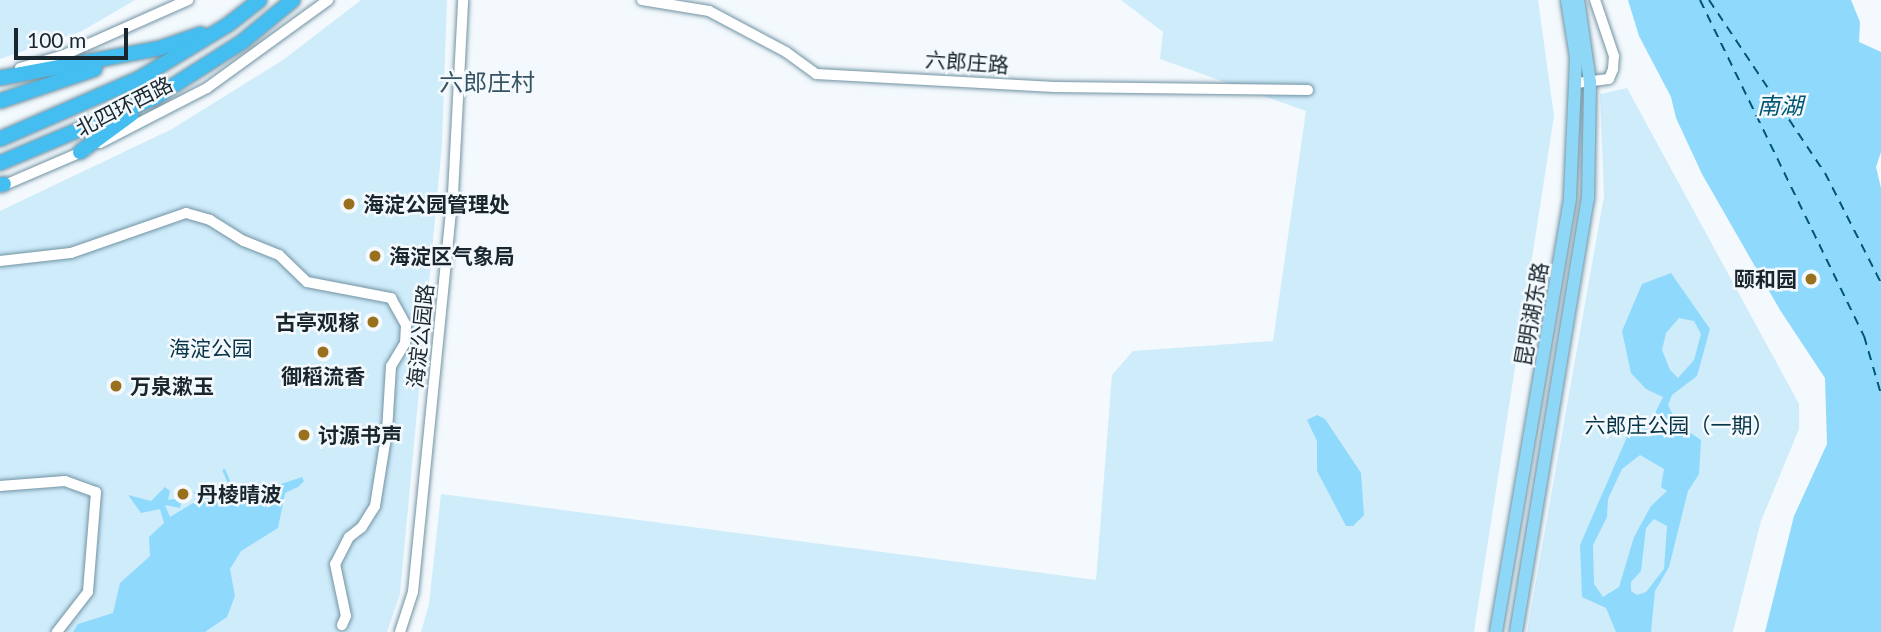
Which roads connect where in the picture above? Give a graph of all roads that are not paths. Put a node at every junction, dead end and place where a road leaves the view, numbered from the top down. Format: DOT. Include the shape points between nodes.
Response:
graph roads {
  1 [pos="188,0"];
  2 [pos="260,0"];
  3 [pos="293,0"];
  4 [pos="328,0"];
  5 [pos="463,0"];
  6 [pos="642,0"];
  7 [pos="1567,0"];
  8 [pos="1578,0"];
  9 [pos="1595,0"];
  10 [pos="229,24"];
  11 [pos="160,48"];
  12 [pos="0,76"];
  13 [pos="1590,82"];
  14 [pos="1576,83"];
  15 [pos="1308,90"];
  16 [pos="153,97"];
  17 [pos="0,101"];
  18 [pos="0,139"];
  19 [pos="80,152"];
  20 [pos="0,163"];
  21 [pos="1,186"];
  22 [pos="0,261"];
  23 [pos="0,486"];
  24 [pos="342,625"];
  25 [pos="57,632"];
  26 [pos="400,632"];
  27 [pos="1496,632"];
  28 [pos="1516,632"];
  1 -- 12 [label="street" via="64,55"];
  2 -- 10 [label="highway, 北四环西路"];
  3 -- 16 [label="highway, 北四环西路" via="242,43"];
  4 -- 19 [label="street, 北四环西路" via="207,88"];
  5 -- 26 [label="street, 海淀公园路" via="448,249 413,592"];
  6 -- 15 [label="street, 六郎庄路" via="709,10 816,74 1055,87"];
  7 -- 14 [label="main road, 昆明湖东路"];
  8 -- 13 [label="main road, 昆明湖东路"];
  9 -- 13 [label="street" via="1614,56 1609,79"];
  10 -- 11 [label="highway"];
  10 -- 18 [label="highway, 北四环西路" via="140,78"];
  11 -- 12 [label="highway"];
  11 -- 17 [label="highway"];
  13 -- 14 [label="street"];
  13 -- 28 [label="main road, 昆明湖东路" via="1588,200"];
  14 -- 27 [label="main road, 昆明湖东路" via="1570,197"];
  16 -- 19 [label="highway"];
  16 -- 20 [label="highway, 北四环西路"];
  19 -- 21 [label="street, 北四环西路"];
  22 -- 24 [label="street" via="83,250 186,213 279,255 307,282 391,298 406,325 405,343 391,366 375,506 362,527 349,537 335,564 346,616"];
  23 -- 25 [label="street" via="65,481 96,492 88,592"];
}
